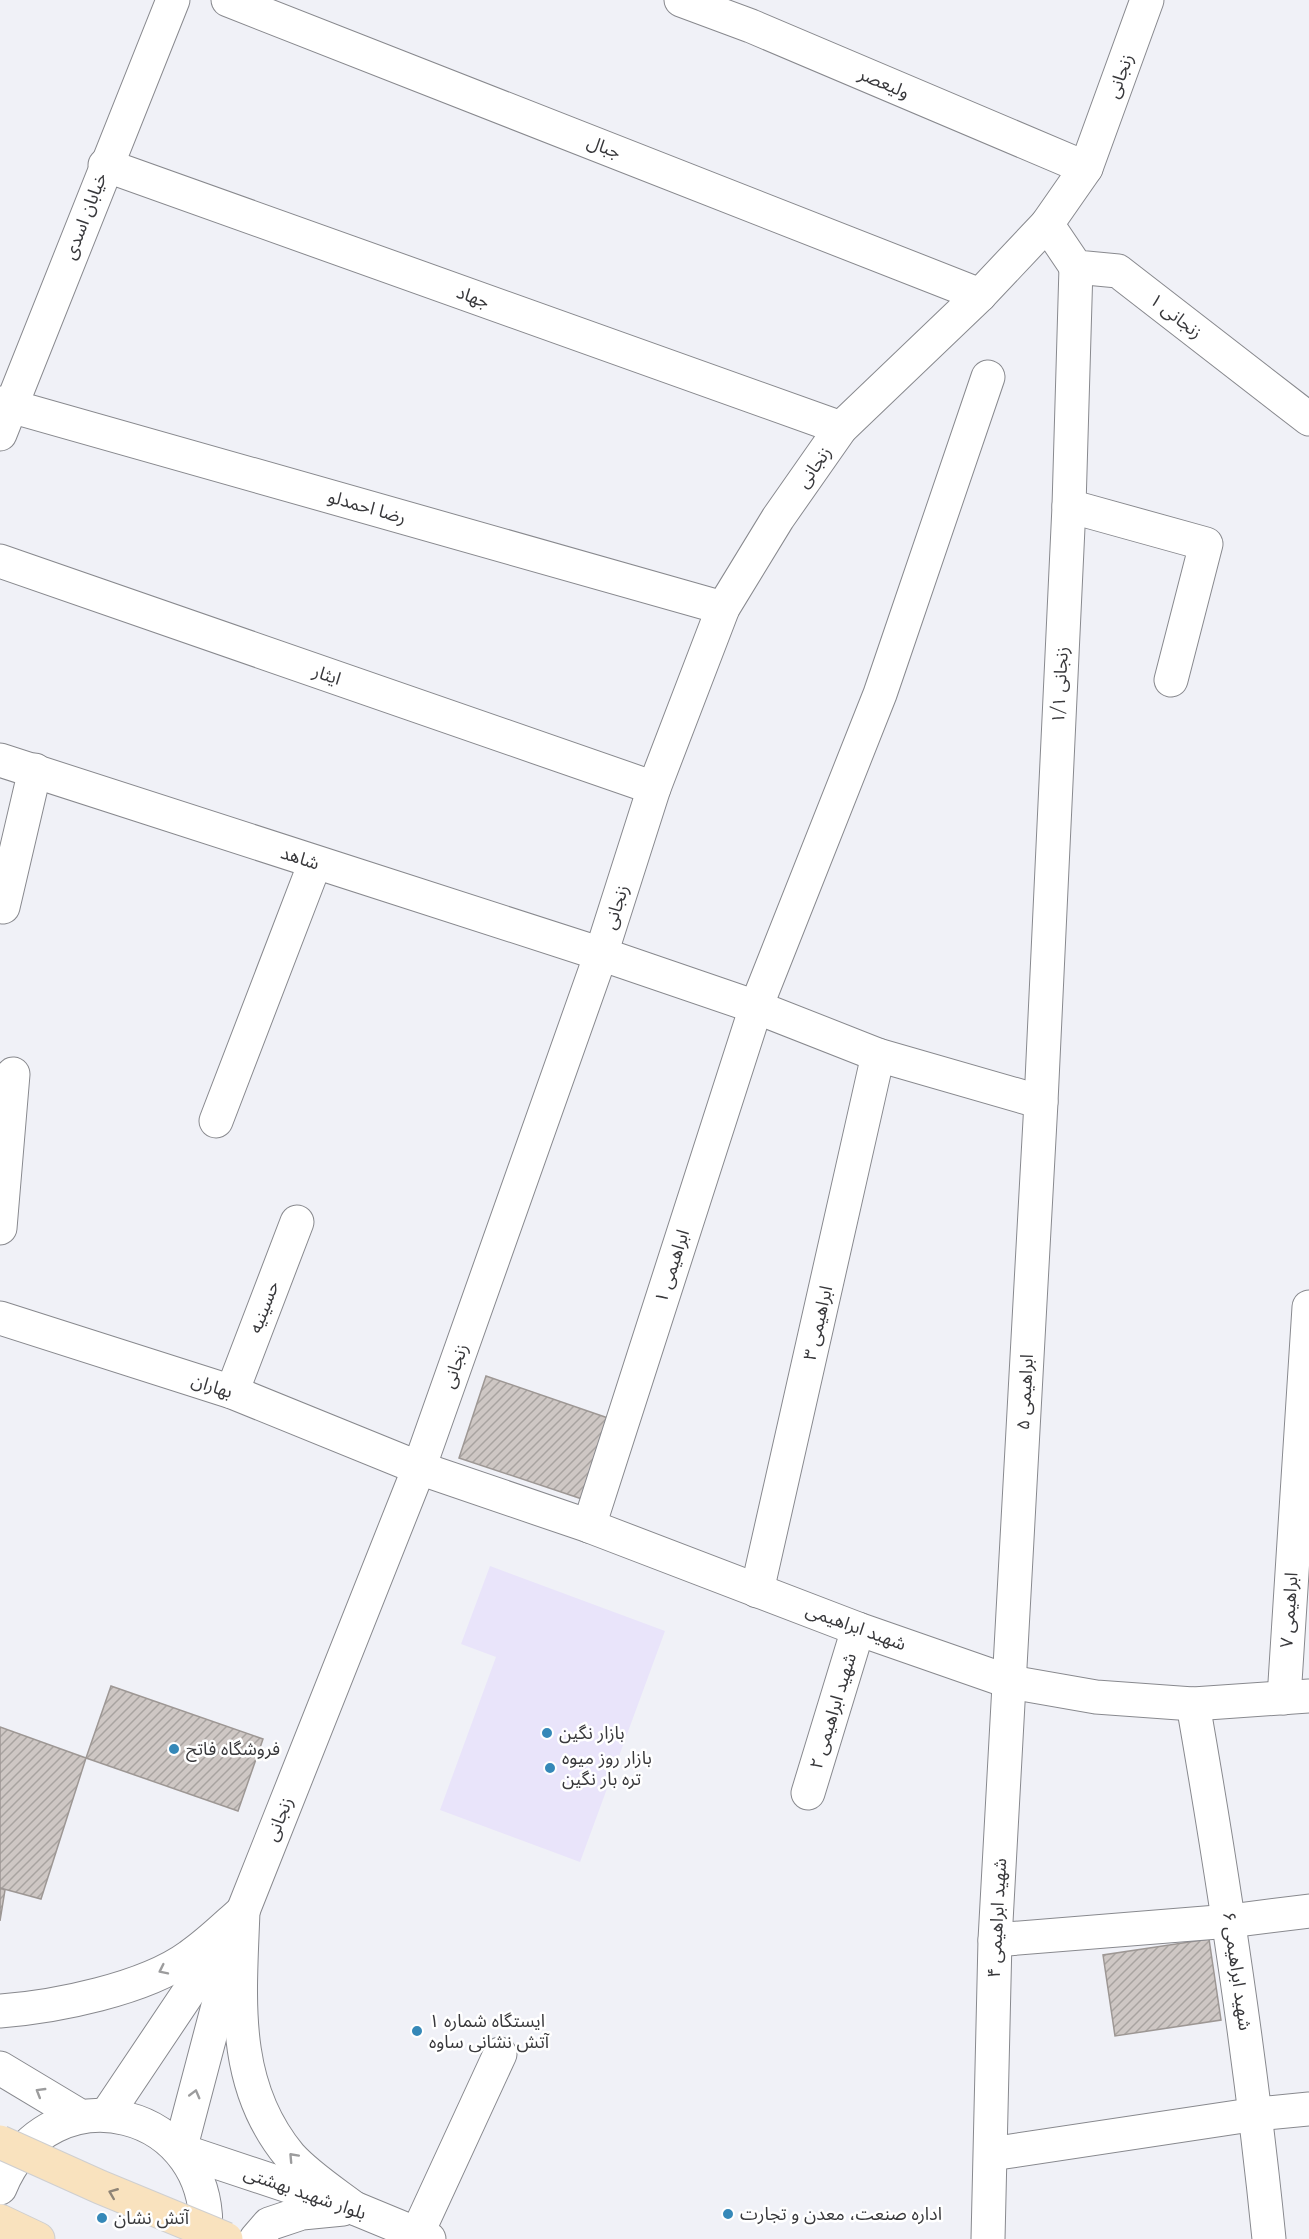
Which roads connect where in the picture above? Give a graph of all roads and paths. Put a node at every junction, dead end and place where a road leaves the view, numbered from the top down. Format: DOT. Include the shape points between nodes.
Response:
graph roads {
  1 [pos="173,0"];
  2 [pos="228,0"];
  3 [pos="681,0"];
  4 [pos="1148,0"];
  5 [pos="755,13"];
  6 [pos="105,165"];
  7 [pos="1086,168"];
  8 [pos="1047,224"];
  9 [pos="1076,267"];
  10 [pos="980,295"];
  11 [pos="988,376"];
  12 [pos="3,414"];
  13 [pos="1309,419"];
  14 [pos="841,428"];
  15 [pos="1069,506"];
  16 [pos="0,561"];
  17 [pos="723,608"];
  18 [pos="1171,680"];
  19 [pos="0,760"];
  20 [pos="35,771"];
  21 [pos="654,788"];
  22 [pos="315,863"];
  23 [pos="3,907"];
  24 [pos="601,954"];
  25 [pos="756,1007"];
  26 [pos="878,1055"];
  27 [pos="13,1074"];
  28 [pos="1041,1102"];
  29 [pos="216,1121"];
  30 [pos="297,1222"];
  31 [pos="0,1228"];
  32 [pos="1309,1307"];
  33 [pos="0,1318"];
  34 [pos="232,1392"];
  35 [pos="419,1468"];
  36 [pos="589,1526"];
  37 [pos="757,1591"];
  38 [pos="858,1629"];
  39 [pos="1010,1682"];
  40 [pos="1296,1697"];
  41 [pos="1193,1704"];
  42 [pos="808,1793"];
  43 [pos="243,1911"];
  44 [pos="1309,1911"];
  45 [pos="1230,1921"];
  46 [pos="995,1940"];
  47 [pos="0,2011"];
  48 [pos="500,2054"];
  49 [pos="0,2068"];
  50 [pos="1309,2109"];
  51 [pos="1257,2114"];
  52 [pos="93,2115"];
  53 [pos="0,2142"];
  54 [pos="180,2150"];
  55 [pos="991,2154"];
  56 [pos="0,2188"];
  57 [pos="354,2208"];
  58 [pos="0,2221"];
  59 [pos="423,2237"];
  60 [pos="38,2239"];
  61 [pos="205,2239"];
  62 [pos="226,2239"];
  63 [pos="256,2239"];
  64 [pos="988,2239"];
  65 [pos="1269,2239"];
  1 -- 6 [label="street, خیابان اسدی"];
  2 -- 10 [label="street, جبال"];
  3 -- 5 [label="street, ولیعصر"];
  4 -- 7 [label="street, زنجانی"];
  5 -- 7 [label="street, ولیعصر"];
  6 -- 12 [label="street, خیابان اسدی"];
  6 -- 14 [label="street, جهاد"];
  7 -- 8 [label="street, زنجانی"];
  8 -- 9 [label="street"];
  8 -- 10 [label="street, زنجانی"];
  9 -- 13 [label="street, زنجانی ۱" via="1118,271"];
  9 -- 15 [label="street, زنجانی ۱/۱"];
  10 -- 14 [label="street, زنجانی"];
  11 -- 25 [label="street, ابراهیمی ۱" via="880,694"];
  12 -- 17 [label="street, رضا احمدلو"];
  14 -- 17 [label="street, زنجانی" via="778,518"];
  15 -- 18 [label="street" via="1206,544"];
  15 -- 28 [label="street, زنجانی ۱/۱"];
  16 -- 21 [label="street, ایثار"];
  17 -- 21 [label="street, زنجانی"];
  19 -- 20 [label="street, شاهد"];
  20 -- 22 [label="street, شاهد"];
  20 -- 23 [label="street"];
  21 -- 24 [label="street, زنجانی"];
  22 -- 24 [label="street, شاهد"];
  22 -- 29 [label="street"];
  24 -- 25 [label="street, شاهد"];
  24 -- 35 [label="street, زنجانی"];
  25 -- 26 [label="street, شاهد"];
  25 -- 36 [label="street, ابراهیمی ۱"];
  26 -- 28 [label="street, شاهد"];
  26 -- 37 [label="street, ابراهیمی ۳"];
  27 -- 31 [label="street"];
  28 -- 39 [label="street, ابراهیمی ۵"];
  30 -- 34 [label="street, حسینیه"];
  32 -- 40 [label="street, ابراهیمی ۷"];
  33 -- 34 [label="street, بهاران"];
  34 -- 35 [label="street, بهاران"];
  35 -- 36 [label="street, شهید ابراهیمی"];
  35 -- 43 [label="street, زنجانی"];
  36 -- 37 [label="street, شهید ابراهیمی"];
  37 -- 38 [label="street, شهید ابراهیمی"];
  38 -- 39 [label="street, شهید ابراهیمی"];
  38 -- 42 [label="street, شهید ابراهیمی ۲"];
  39 -- 41 [label="street, شهید ابراهیمی" via="1096,1697"];
  39 -- 46 [label="street, شهید ابراهیمی ۴"];
  40 -- 41 [label="street, شهید ابراهیمی"];
  41 -- 45 [label="street, شهید ابراهیمی ۶"];
  43 -- 47 [label="street, one-way" via="189,1957 116,1990"];
  43 -- 52 [label="street"];
  54 -- 43 [label="street, one-way"];
  57 -- 43 [label="street, one-way" via="291,2157 272,2130 256,2094 245,2061 239,2016"];
  44 -- 45 [label="street"];
  45 -- 46 [label="street"];
  45 -- 51 [label="street, شهید ابراهیمی ۶"];
  46 -- 55 [label="street, شهید ابراهیمی ۴"];
  48 -- 59 [label="street"];
  52 -- 49 [label="street, one-way"];
  50 -- 51 [label="street"];
  51 -- 55 [label="street"];
  51 -- 65 [label="street, شهید ابراهیمی ۶"];
  52 -- 54 [label="street" via="139,2122 155,2129"];
  52 -- 56 [label="street" via="59,2123 31,2142 10,2167"];
  62 -- 53 [label="main road, one-way, bridge"];
  54 -- 57 [label="street, بلوار شهید بهشتی"];
  54 -- 61 [label="street" via="200,2184 205,2203"];
  55 -- 64 [label="street, شهید ابراهیمی ۴"];
  57 -- 59 [label="street, بلوار شهید بهشتی"];
  57 -- 63 [label="street" via="302,2213 269,2224"];
  58 -- 60 [label="main road"];
}
